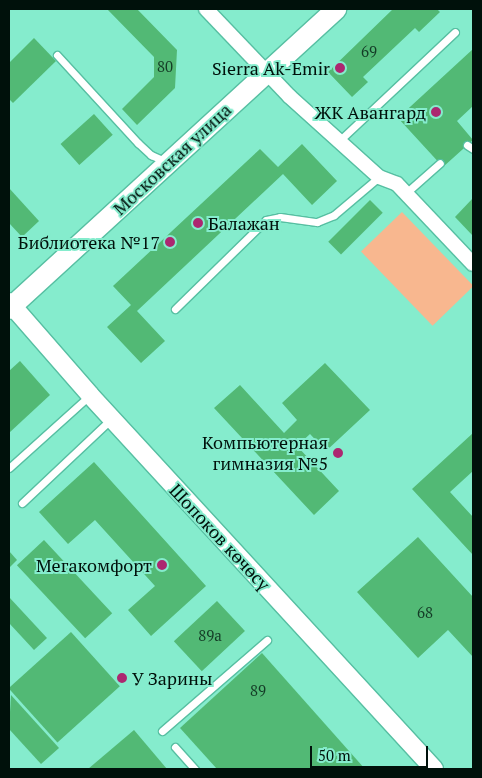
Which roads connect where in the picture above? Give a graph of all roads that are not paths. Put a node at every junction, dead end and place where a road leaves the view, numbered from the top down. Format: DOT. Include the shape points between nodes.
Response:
graph roads {
  1 [pos="206,9"];
  2 [pos="336,9"];
  3 [pos="455,32"];
  4 [pos="57,55"];
  5 [pos="267,73"];
  6 [pos="339,141"];
  7 [pos="169,162"];
  8 [pos="440,163"];
  9 [pos="379,177"];
  10 [pos="406,193"];
  11 [pos="473,264"];
  12 [pos="10,305"];
  13 [pos="174,309"];
  14 [pos="90,395"];
  15 [pos="111,419"];
  16 [pos="9,468"];
  17 [pos="22,504"];
  18 [pos="267,640"];
  19 [pos="162,732"];
  20 [pos="175,747"];
  21 [pos="195,769"];
  22 [pos="434,769"];
  1 -- 5 [label="street"];
  2 -- 5 [label="main road, Московская улица"];
  3 -- 6 [label="lane"];
  4 -- 7 [label="lane" via="144,149"];
  5 -- 6 [label="street"];
  5 -- 7 [label="main road, Московская улица"];
  6 -- 9 [label="street"];
  7 -- 12 [label="main road, Московская улица"];
  8 -- 10 [label="lane"];
  9 -- 10 [label="street" via="397,184"];
  9 -- 13 [label="lane" via="334,214 318,222 280,217 266,220"];
  10 -- 11 [label="street"];
  12 -- 14 [label="street, Шопоков көчөсү"];
  14 -- 15 [label="street, Шопоков көчөсү"];
  14 -- 16 [label="lane"];
  15 -- 17 [label="lane"];
  15 -- 22 [label="street, Шопоков көчөсү"];
  18 -- 19 [label="lane"];
  20 -- 21 [label="lane"];
}
